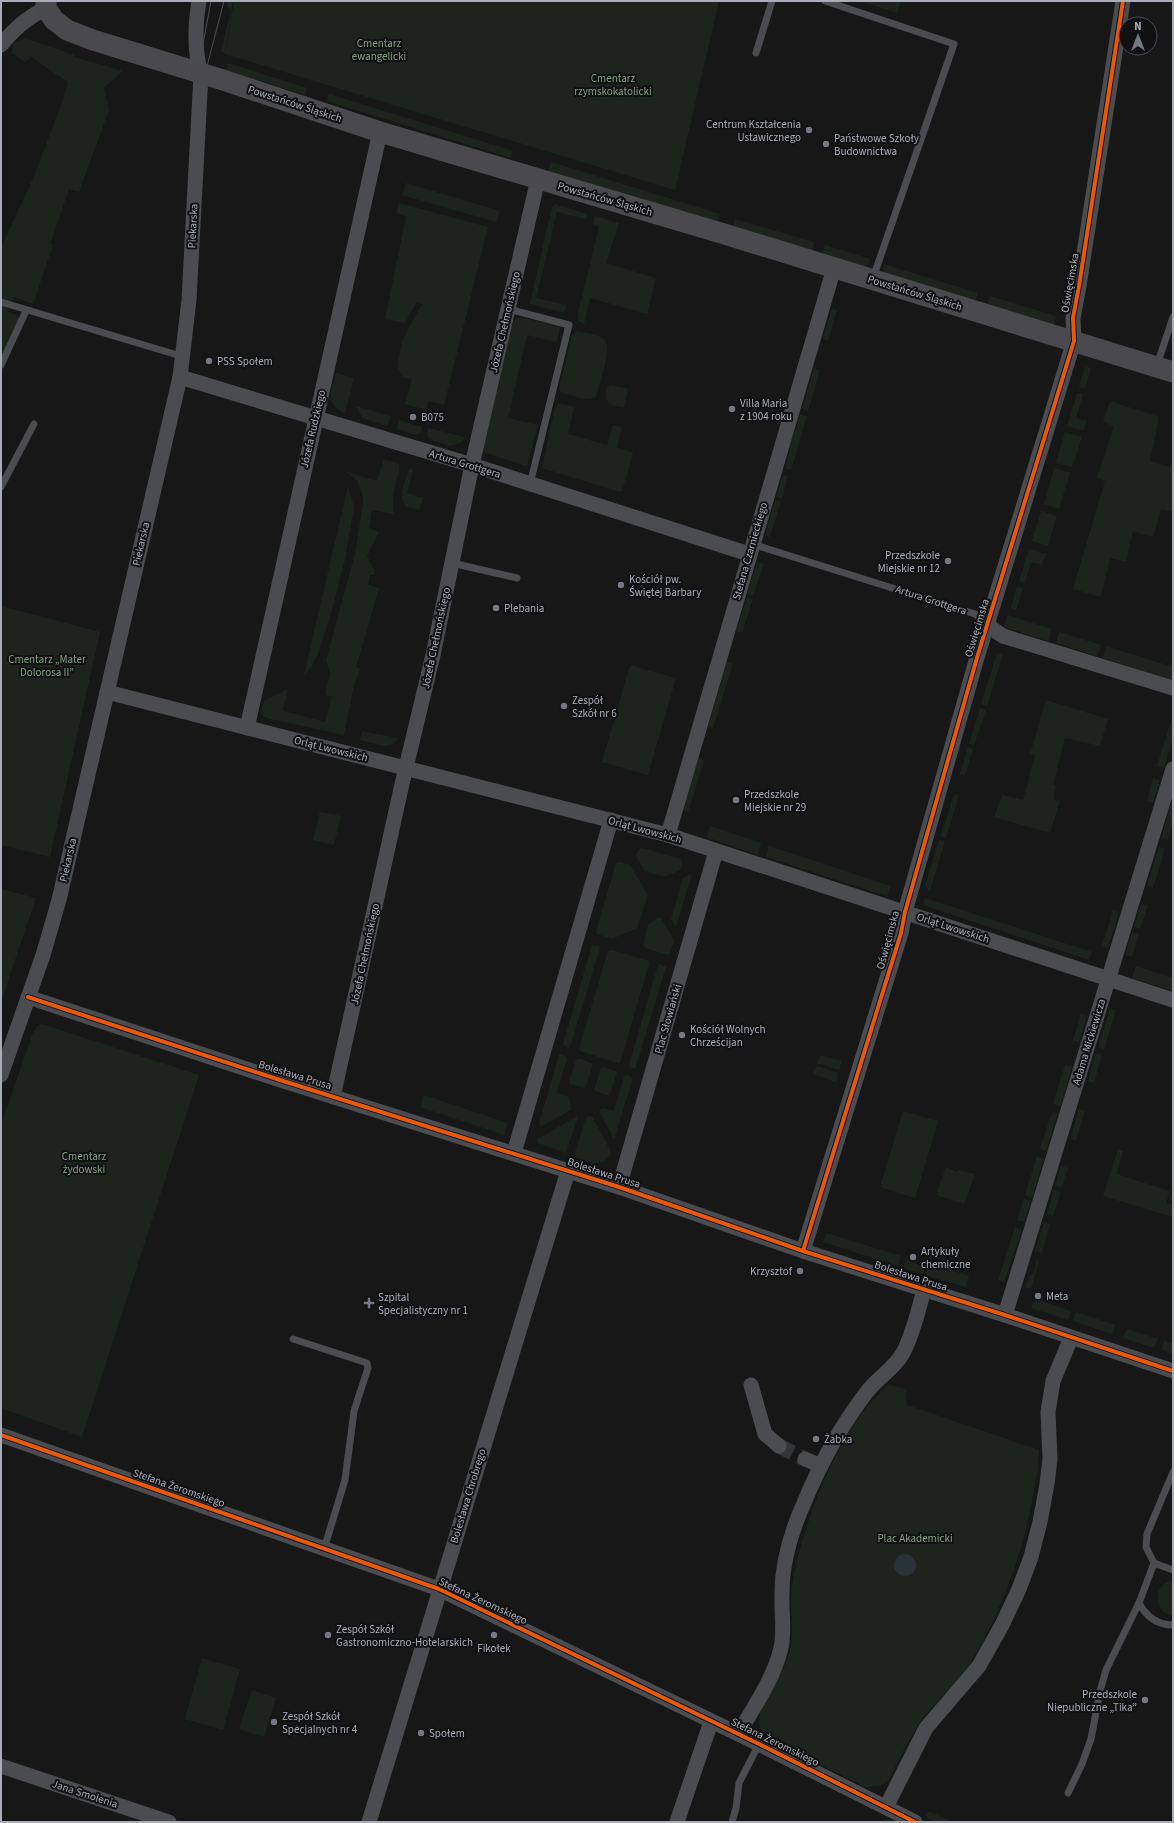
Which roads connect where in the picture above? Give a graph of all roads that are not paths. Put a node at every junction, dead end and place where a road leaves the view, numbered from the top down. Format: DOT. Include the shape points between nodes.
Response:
graph roads {
  1 [pos="199,1"];
  2 [pos="772,1"];
  3 [pos="825,1"];
  4 [pos="1123,1"];
  5 [pos="46,5"];
  6 [pos="1,45"];
  7 [pos="756,53"];
  8 [pos="201,74"];
  9 [pos="380,132"];
  10 [pos="538,179"];
  11 [pos="834,268"];
  12 [pos="872,280"];
  13 [pos="1,302"];
  14 [pos="508,309"];
  15 [pos="26,310"];
  16 [pos="1173,317"];
  17 [pos="1074,341"];
  18 [pos="184,357"];
  19 [pos="1,365"];
  20 [pos="1165,370"];
  21 [pos="180,377"];
  22 [pos="315,418"];
  23 [pos="34,424"];
  24 [pos="472,465"];
  25 [pos="530,484"];
  26 [pos="1,487"];
  27 [pos="751,549"];
  28 [pos="452,563"];
  29 [pos="517,578"];
  30 [pos="987,625"];
  31 [pos="1173,688"];
  32 [pos="107,692"];
  33 [pos="247,728"];
  34 [pos="406,769"];
  35 [pos="1173,769"];
  36 [pos="611,820"];
  37 [pos="668,835"];
  38 [pos="716,851"];
  39 [pos="905,912"];
  40 [pos="1109,979"];
  41 [pos="28,997"];
  42 [pos="1173,1000"];
  43 [pos="1,1075"];
  44 [pos="333,1097"];
  45 [pos="514,1153"];
  46 [pos="568,1171"];
  47 [pos="619,1187"];
  48 [pos="803,1251"];
  49 [pos="924,1290"];
  50 [pos="1005,1315"];
  51 [pos="1071,1338"];
  52 [pos="293,1339"];
  53 [pos="1173,1371"];
  54 [pos="751,1385"];
  55 [pos="1,1435"];
  56 [pos="779,1446"];
  57 [pos="805,1459"];
  58 [pos="821,1466"];
  59 [pos="1173,1472"];
  60 [pos="324,1549"];
  61 [pos="1154,1563"];
  62 [pos="1173,1570"];
  63 [pos="439,1589"];
  64 [pos="1139,1603"];
  65 [pos="1173,1625"];
  66 [pos="711,1722"];
  67 [pos="738,1734"];
  68 [pos="758,1744"];
  69 [pos="1,1766"];
  70 [pos="1068,1793"];
  71 [pos="886,1807"];
  72 [pos="169,1822"];
  73 [pos="369,1822"];
  74 [pos="677,1822"];
  75 [pos="732,1822"];
  76 [pos="915,1822"];
  1 -- 8 [label="street, Piekarska" via="196,22 197,60"];
  2 -- 7 [label="lane"];
  3 -- 12 [label="lane" via="954,44"];
  4 -- 17 [label="street, Oświęcimska" via="1072,318"];
  5 -- 6 [label="street" via="15,28"];
  5 -- 8 [label="street, Powstańców Śląskich" via="54,20 67,30"];
  8 -- 9 [label="street, Powstańców Śląskich"];
  8 -- 18 [label="street, Piekarska"];
  9 -- 10 [label="street, Powstańców Śląskich"];
  9 -- 22 [label="street, Józefa Rudzkiego"];
  10 -- 11 [label="street, Powstańców Śląskich"];
  10 -- 14 [label="street, Józefa Chełmońskiego"];
  11 -- 12 [label="street, Powstańców Śląskich"];
  11 -- 27 [label="street, Stefana Czarnieckiego"];
  12 -- 17 [label="street, Powstańców Śląskich"];
  13 -- 15 [label="lane"];
  14 -- 24 [label="street, Józefa Chełmońskiego"];
  14 -- 25 [label="lane" via="569,325"];
  15 -- 18 [label="lane"];
  15 -- 19 [label="lane"];
  16 -- 20 [label="lane"];
  17 -- 20 [label="street, Powstańców Śląskich"];
  17 -- 30 [label="street, Oświęcimska"];
  18 -- 21 [label="street, Piekarska"];
  21 -- 22 [label="street, Artura Grottgera"];
  21 -- 32 [label="street, Piekarska"];
  22 -- 24 [label="street, Artura Grottgera"];
  22 -- 33 [label="street, Józefa Rudzkiego"];
  23 -- 26 [label="lane"];
  24 -- 25 [label="street, Artura Grottgera"];
  24 -- 28 [label="street, Józefa Chełmońskiego"];
  25 -- 27 [label="street, Artura Grottgera"];
  27 -- 30 [label="lane, Artura Grottgera" via="975,614"];
  27 -- 37 [label="street, Stefana Czarnieckiego"];
  28 -- 29 [label="lane"];
  28 -- 34 [label="street, Józefa Chełmońskiego"];
  30 -- 31 [label="street, Artura Grottgera" via="1003,636"];
  30 -- 39 [label="street, Oświęcimska"];
  32 -- 33 [label="street, Orląt Lwowskich"];
  32 -- 41 [label="street, Piekarska" via="59,900"];
  33 -- 34 [label="street, Orląt Lwowskich"];
  34 -- 36 [label="street, Orląt Lwowskich"];
  34 -- 44 [label="street, Józefa Chełmońskiego"];
  35 -- 40 [label="street, Adama Mickiewicza"];
  36 -- 37 [label="street, Orląt Lwowskich"];
  36 -- 45 [label="street"];
  37 -- 38 [label="street, Orląt Lwowskich"];
  38 -- 39 [label="street, Orląt Lwowskich"];
  38 -- 47 [label="street, Plac Słowiański"];
  39 -- 40 [label="street, Orląt Lwowskich"];
  39 -- 48 [label="street, Oświęcimska" via="901,933"];
  40 -- 42 [label="street, Orląt Lwowskich"];
  40 -- 50 [label="street, Adama Mickiewicza"];
  41 -- 43 [label="street, Piekarska"];
  41 -- 44 [label="street, Bolesława Prusa"];
  44 -- 45 [label="street, Bolesława Prusa"];
  45 -- 46 [label="street, Bolesława Prusa"];
  46 -- 47 [label="street, Bolesława Prusa"];
  46 -- 63 [label="street, Bolesława Chrobrego"];
  47 -- 48 [label="street, Bolesława Prusa"];
  48 -- 49 [label="street, Bolesława Prusa"];
  49 -- 50 [label="street, Bolesława Prusa"];
  49 -- 58 [label="street" via="903,1353 892,1368 867,1391 843,1426"];
  50 -- 51 [label="street, Bolesława Prusa"];
  51 -- 53 [label="street, Bolesława Prusa"];
  51 -- 71 [label="street" via="1052,1387 1048,1412 1050,1459 1047,1484 1031,1557 1002,1625 979,1666 926,1728"];
  52 -- 60 [label="lane" via="367,1362 368,1368 354,1411 345,1480"];
  54 -- 56 [label="street" via="765,1434"];
  55 -- 60 [label="street, Stefana Żeromskiego"];
  57 -- 58 [label="street"];
  58 -- 67 [label="street" via="804,1503 785,1565 782,1645 759,1698"];
  59 -- 61 [label="lane" via="1147,1534 1146,1547"];
  60 -- 63 [label="street, Stefana Żeromskiego"];
  61 -- 62 [label="lane"];
  61 -- 64 [label="lane"];
  63 -- 66 [label="street, Stefana Żeromskiego"];
  63 -- 73 [label="street, Bolesława Chrobrego"];
  64 -- 65 [label="lane" via="1145,1613 1156,1621"];
  64 -- 70 [label="lane" via="1106,1670 1091,1739"];
  66 -- 67 [label="street, Stefana Żeromskiego"];
  66 -- 74 [label="street"];
  67 -- 68 [label="street, Stefana Żeromskiego"];
  68 -- 71 [label="street, Stefana Żeromskiego"];
  68 -- 75 [label="lane" via="738,1782"];
  69 -- 72 [label="street, Jana Smolenia"];
  71 -- 76 [label="street, Stefana Żeromskiego"];
}
